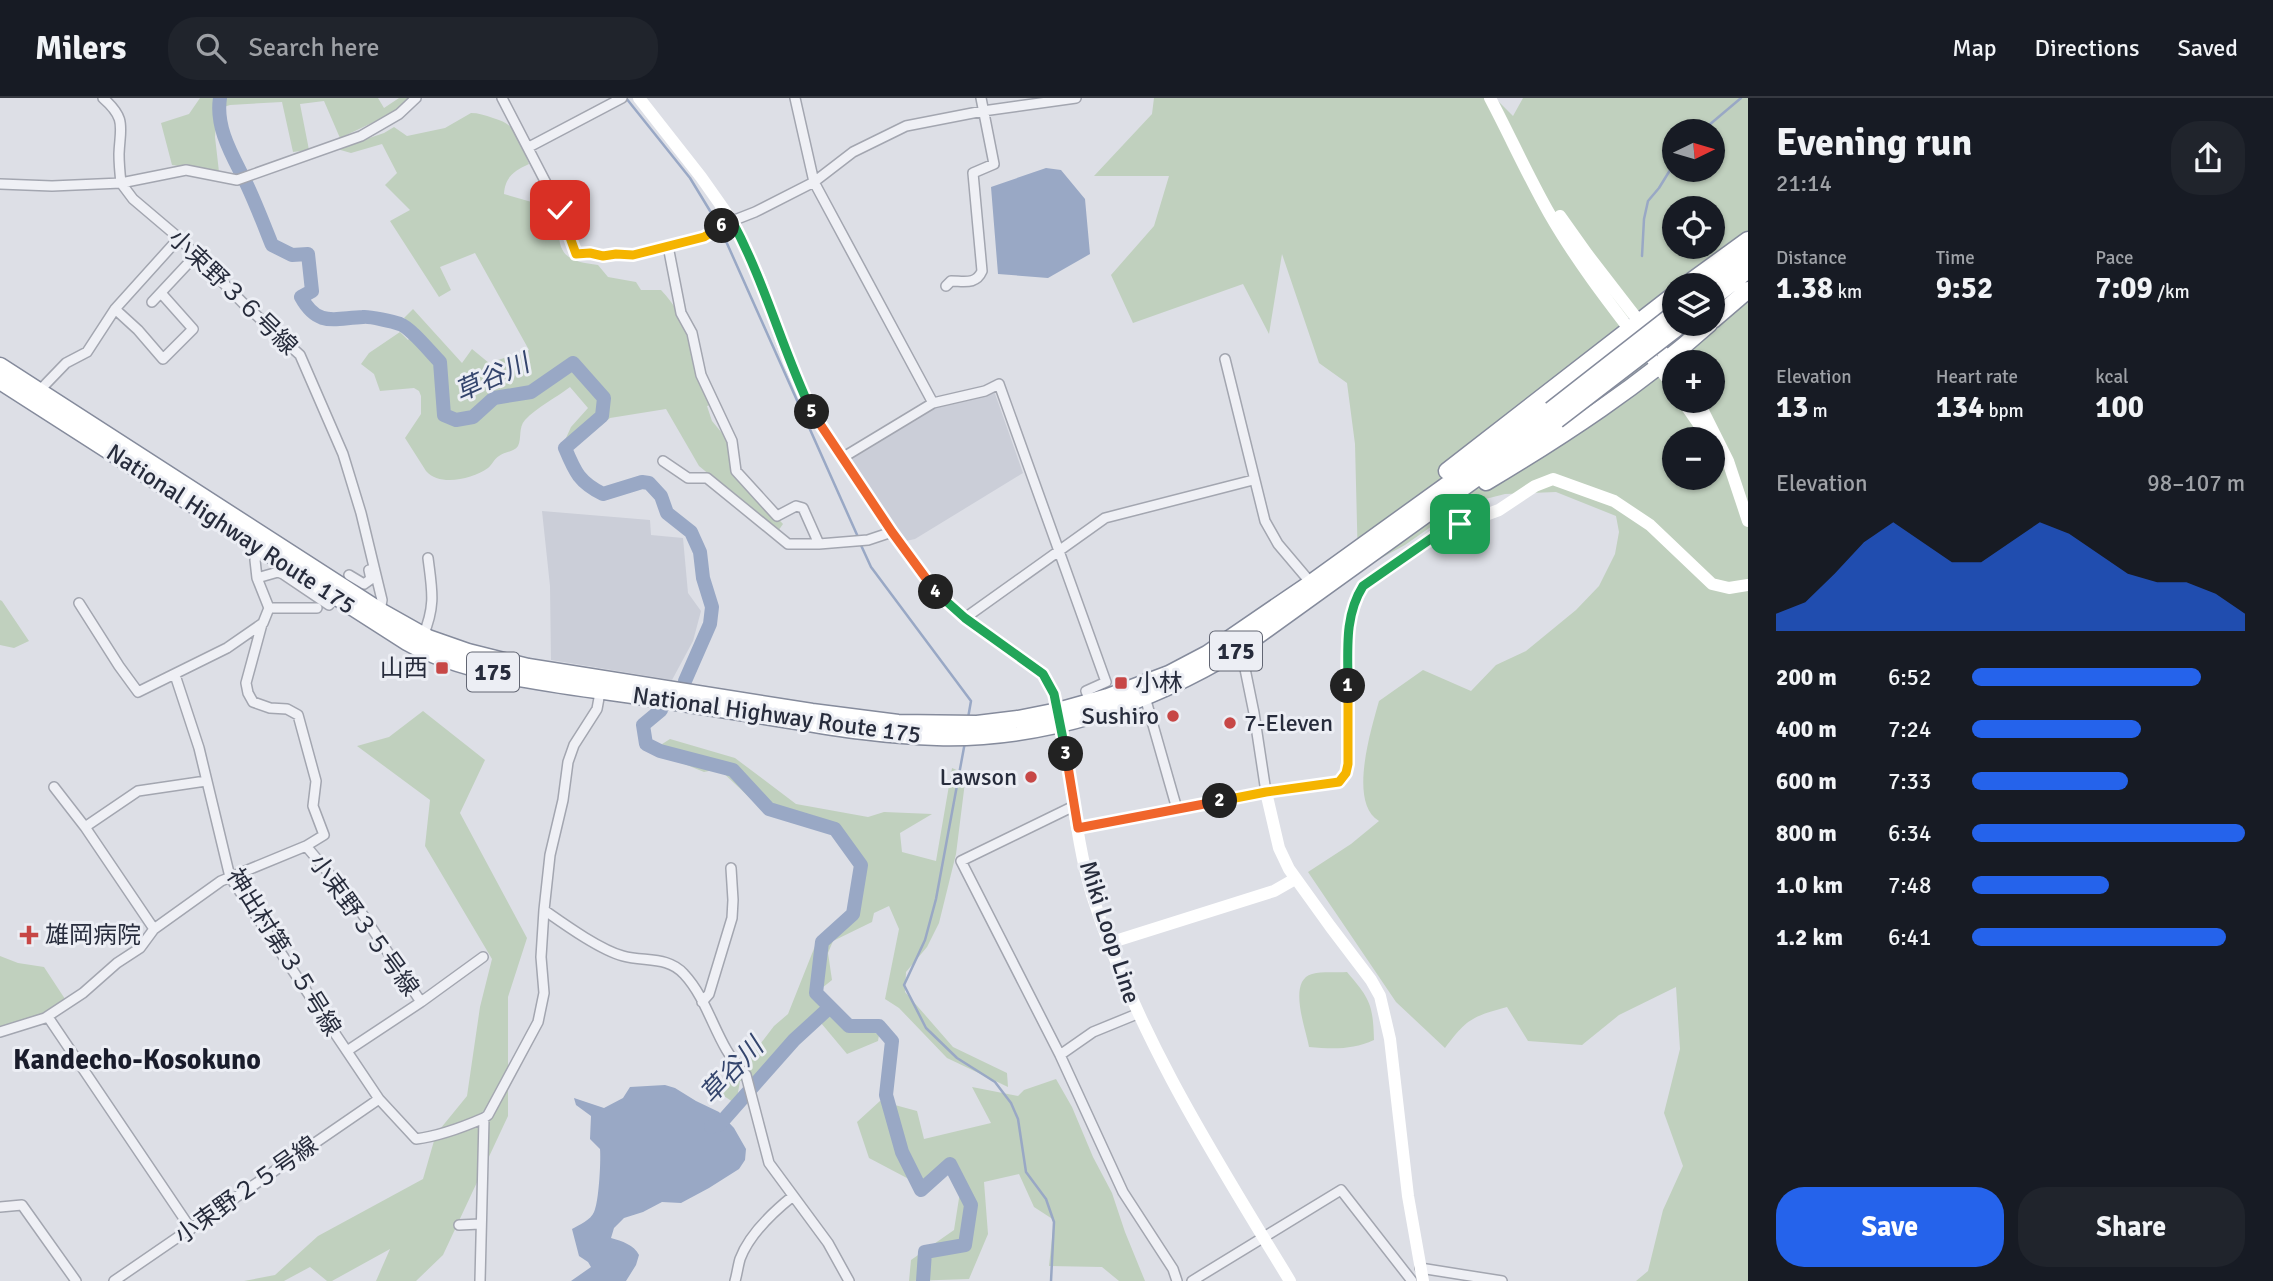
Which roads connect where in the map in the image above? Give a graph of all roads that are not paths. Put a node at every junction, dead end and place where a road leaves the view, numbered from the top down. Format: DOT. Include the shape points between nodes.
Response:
graph roads {
  1 [pos="103,98"];
  2 [pos="416,98"];
  3 [pos="502,98"];
  4 [pos="622,98"];
  5 [pos="639,98"];
  6 [pos="794,98"];
  7 [pos="981,98"];
  8 [pos="1076,98"];
  9 [pos="1490,98"];
  10 [pos="983,111"];
  11 [pos="529,147"];
  12 [pos="814,181"];
  13 [pos="121,183"];
  14 [pos="0,184"];
  15 [pos="732,221"];
  16 [pos="179,238"];
  17 [pos="1748,240"];
  18 [pos="668,246"];
  19 [pos="196,255"];
  20 [pos="1748,255"];
  21 [pos="1748,270"];
  22 [pos="1703,273"];
  23 [pos="1725,279"];
  24 [pos="1725,284"];
  25 [pos="946,286"];
  26 [pos="1748,290"];
  27 [pos="161,293"];
  28 [pos="152,302"];
  29 [pos="1662,304"];
  30 [pos="115,309"];
  31 [pos="1725,310"];
  32 [pos="1662,324"];
  33 [pos="1635,326"];
  34 [pos="1665,336"];
  35 [pos="1696,336"];
  36 [pos="1682,350"];
  37 [pos="1662,358"];
  38 [pos="1225,359"];
  39 [pos="0,366"];
  40 [pos="1662,367"];
  41 [pos="0,381"];
  42 [pos="39,391"];
  43 [pos="933,403"];
  44 [pos="1704,413"];
  45 [pos="1554,415"];
  46 [pos="842,458"];
  47 [pos="663,461"];
  48 [pos="1725,469"];
  49 [pos="1253,480"];
  50 [pos="1741,500"];
  51 [pos="1748,521"];
  52 [pos="892,532"];
  53 [pos="1387,534"];
  54 [pos="264,544"];
  55 [pos="819,544"];
  56 [pos="1059,552"];
  57 [pos="372,556"];
  58 [pos="428,558"];
  59 [pos="349,575"];
  60 [pos="257,578"];
  61 [pos="1311,583"];
  62 [pos="1748,585"];
  63 [pos="79,603"];
  64 [pos="329,605"];
  65 [pos="269,608"];
  66 [pos="317,608"];
  67 [pos="380,611"];
  68 [pos="965,618"];
  69 [pos="263,622"];
  70 [pos="424,636"];
  71 [pos="1236,643"];
  72 [pos="174,675"];
  73 [pos="602,685"];
  74 [pos="1145,696"];
  75 [pos="1090,702"];
  76 [pos="1060,718"];
  77 [pos="206,781"];
  78 [pos="54,787"];
  79 [pos="1266,792"];
  80 [pos="1074,806"];
  81 [pos="1177,809"];
  82 [pos="85,827"];
  83 [pos="1078,828"];
  84 [pos="306,846"];
  85 [pos="731,868"];
  86 [pos="230,877"];
  87 [pos="1295,879"];
  88 [pos="544,910"];
  89 [pos="154,929"];
  90 [pos="1109,943"];
  91 [pos="483,957"];
  92 [pos="421,1002"];
  93 [pos="702,1002"];
  94 [pos="1137,1014"];
  95 [pos="48,1017"];
  96 [pos="0,1032"];
  97 [pos="347,1051"];
  98 [pos="1060,1055"];
  99 [pos="379,1099"];
  100 [pos="484,1118"];
  101 [pos="793,1196"];
  102 [pos="0,1207"];
  103 [pos="480,1224"];
  104 [pos="459,1225"];
  105 [pos="191,1229"];
  106 [pos="1263,1236"];
  107 [pos="1422,1274"];
  108 [pos="76,1281"];
  109 [pos="114,1281"];
  110 [pos="480,1281"];
  111 [pos="736,1281"];
  112 [pos="849,1281"];
  113 [pos="1177,1281"];
  114 [pos="1192,1281"];
  115 [pos="1290,1281"];
  116 [pos="1412,1281"];
  117 [pos="1502,1281"];
  1 -- 13 [label="street" via="123,127"];
  2 -- 13 [label="street" via="360,136 237,180 186,170"];
  3 -- 11 [label="street"];
  4 -- 11 [label="street"];
  5 -- 15 [label="street, Miki Loop Line"];
  6 -- 12 [label="street"];
  7 -- 10 [label="street"];
  8 -- 10 [label="street"];
  9 -- 33 [label="street" via="1521,158"];
  10 -- 12 [label="street" via="906,126 853,152"];
  10 -- 25 [label="street" via="994,164 974,173 982,271 972,282 951,281"];
  11 -- 18 [label="street" via="576,254 633,255"];
  12 -- 15 [label="street"];
  12 -- 43 [label="street"];
  13 -- 14 [label="street"];
  13 -- 16 [label="street, 小束野３６号線" via="133,200"];
  15 -- 18 [label="street" via="704,237"];
  15 -- 46 [label="street, Miki Loop Line" via="760,279 789,362 812,411"];
  16 -- 19 [label="street, 小束野３６号線"];
  16 -- 30 [label="street"];
  17 -- 22 [label="highway"];
  18 -- 55 [label="street" via="681,313 692,334 701,375 732,441 736,471 776,516 796,506 803,508"];
  19 -- 27 [label="street"];
  19 -- 57 [label="street, 小束野３６号線" via="300,355 343,454"];
  20 -- 23 [label="highway"];
  21 -- 24 [label="highway"];
  26 -- 31 [label="highway"];
  27 -- 28 [label="street"];
  27 -- 30 [label="street" via="193,329 163,359"];
  29 -- 33 [label="highway"];
  30 -- 42 [label="street" via="88,352 66,363"];
  32 -- 45 [label="highway, National Highway Route 175 / 175, bridge"];
  33 -- 37 [label="street"];
  33 -- 53 [label="highway" via="1417,494"];
  34 -- 45 [label="highway, National Highway Route 175 / 175, bridge"];
  35 -- 36 [label="highway"];
  38 -- 49 [label="street"];
  39 -- 42 [label="highway, National Highway Route 175 / 175"];
  40 -- 53 [label="highway" via="1558,439 1427,519"];
  41 -- 54 [label="highway, National Highway Route 175 / 175"];
  42 -- 54 [label="highway, National Highway Route 175 / 175"];
  43 -- 46 [label="street"];
  43 -- 56 [label="street" via="999,384"];
  44 -- 50 [label="street"];
  45 -- 53 [label="highway, National Highway Route 175 / 175"];
  46 -- 52 [label="street, Miki Loop Line"];
  47 -- 55 [label="street" via="688,478 707,478 788,544"];
  48 -- 50 [label="street"];
  49 -- 56 [label="street" via="1105,518"];
  49 -- 61 [label="street" via="1265,521"];
  50 -- 51 [label="street"];
  52 -- 55 [label="street" via="868,540"];
  52 -- 68 [label="street, Miki Loop Line" via="928,582"];
  53 -- 61 [label="highway, National Highway Route 175 / 175"];
  53 -- 71 [label="highway, National Highway Route 175 / 175"];
  54 -- 60 [label="street" via="255,560"];
  54 -- 67 [label="highway, National Highway Route 175 / 175"];
  54 -- 73 [label="highway, National Highway Route 175 / 175" via="422,650 441,658 495,673"];
  56 -- 68 [label="street"];
  56 -- 75 [label="street" via="1106,682 1086,691"];
  57 -- 59 [label="street" via="367,562 371,579 364,584"];
  57 -- 67 [label="street, 小束野３６号線" via="382,600"];
  58 -- 70 [label="street" via="433,603"];
  60 -- 64 [label="street" via="278,572"];
  60 -- 65 [label="street"];
  61 -- 71 [label="highway, National Highway Route 175 / 175"];
  62 -- 79 [label="street" via="1729,588 1712,584 1650,525 1614,501 1564,481 1543,481 1499,510 1442,531 1363,586 1355,598 1348,631 1346,773 1339,782"];
  63 -- 72 [label="street" via="138,692"];
  65 -- 66 [label="street"];
  65 -- 69 [label="street"];
  67 -- 70 [label="highway, National Highway Route 175 / 175"];
  68 -- 76 [label="street, Miki Loop Line" via="1043,674"];
  69 -- 72 [label="street" via="227,648"];
  69 -- 84 [label="street" via="247,693 253,702 298,715 316,782 313,806 324,835"];
  70 -- 73 [label="highway, National Highway Route 175 / 175" via="507,663"];
  71 -- 74 [label="highway, National Highway Route 175 / 175" via="1187,680"];
  71 -- 75 [label="highway, National Highway Route 175 / 175" via="1169,674"];
  71 -- 79 [label="street" via="1254,713"];
  72 -- 77 [label="street, 神出村第３５号線"];
  73 -- 76 [label="highway, National Highway Route 175 / 175" via="898,723"];
  73 -- 88 [label="street" via="597,709 568,762"];
  74 -- 76 [label="highway, National Highway Route 175 / 175"];
  74 -- 81 [label="street"];
  75 -- 76 [label="highway, National Highway Route 175 / 175"];
  76 -- 80 [label="street, Miki Loop Line"];
  77 -- 82 [label="street" via="138,791"];
  77 -- 86 [label="street, 神出村第３５号線"];
  78 -- 82 [label="street"];
  79 -- 81 [label="street"];
  79 -- 87 [label="street" via="1279,848"];
  80 -- 83 [label="street, Miki Loop Line"];
  80 -- 98 [label="street" via="961,861"];
  81 -- 83 [label="street"];
  82 -- 89 [label="street"];
  83 -- 90 [label="street, Miki Loop Line" via="1091,893"];
  84 -- 86 [label="street, 小束野３５号線"];
  84 -- 92 [label="street, 小束野３５号線" via="359,909"];
  85 -- 93 [label="street" via="732,918 709,994"];
  86 -- 89 [label="street, 小束野３５号線"];
  86 -- 97 [label="street, 神出村第３５号線"];
  87 -- 90 [label="street" via="1274,891"];
  87 -- 107 [label="street" via="1380,996"];
  88 -- 93 [label="street" via="621,956 670,962"];
  88 -- 100 [label="street" via="544,993 538,1022"];
  89 -- 95 [label="street, 小束野３５号線" via="140,948"];
  90 -- 94 [label="street, Miki Loop Line"];
  91 -- 92 [label="street"];
  92 -- 97 [label="street"];
  93 -- 101 [label="street" via="736,1066 746,1075 769,1163"];
  94 -- 98 [label="street" via="1093,1032"];
  94 -- 106 [label="street, Miki Loop Line"];
  95 -- 96 [label="street, 小束野３５号線"];
  95 -- 105 [label="street"];
  97 -- 99 [label="street, 神出村第３５号線"];
  98 -- 113 [label="street" via="1123,1192"];
  99 -- 100 [label="street, 神出村第３５号線" via="415,1139 435,1137"];
  99 -- 105 [label="street, 小束野２５号線"];
  100 -- 103 [label="street"];
  101 -- 111 [label="street" via="745,1249"];
  101 -- 112 [label="street"];
  102 -- 108 [label="street" via="22,1205"];
  103 -- 104 [label="street"];
  103 -- 110 [label="street"];
  105 -- 109 [label="street, 小束野２５号線"];
  106 -- 114 [label="street"];
  106 -- 115 [label="street, Miki Loop Line"];
  106 -- 116 [label="street" via="1341,1190"];
  107 -- 117 [label="street"];
}
